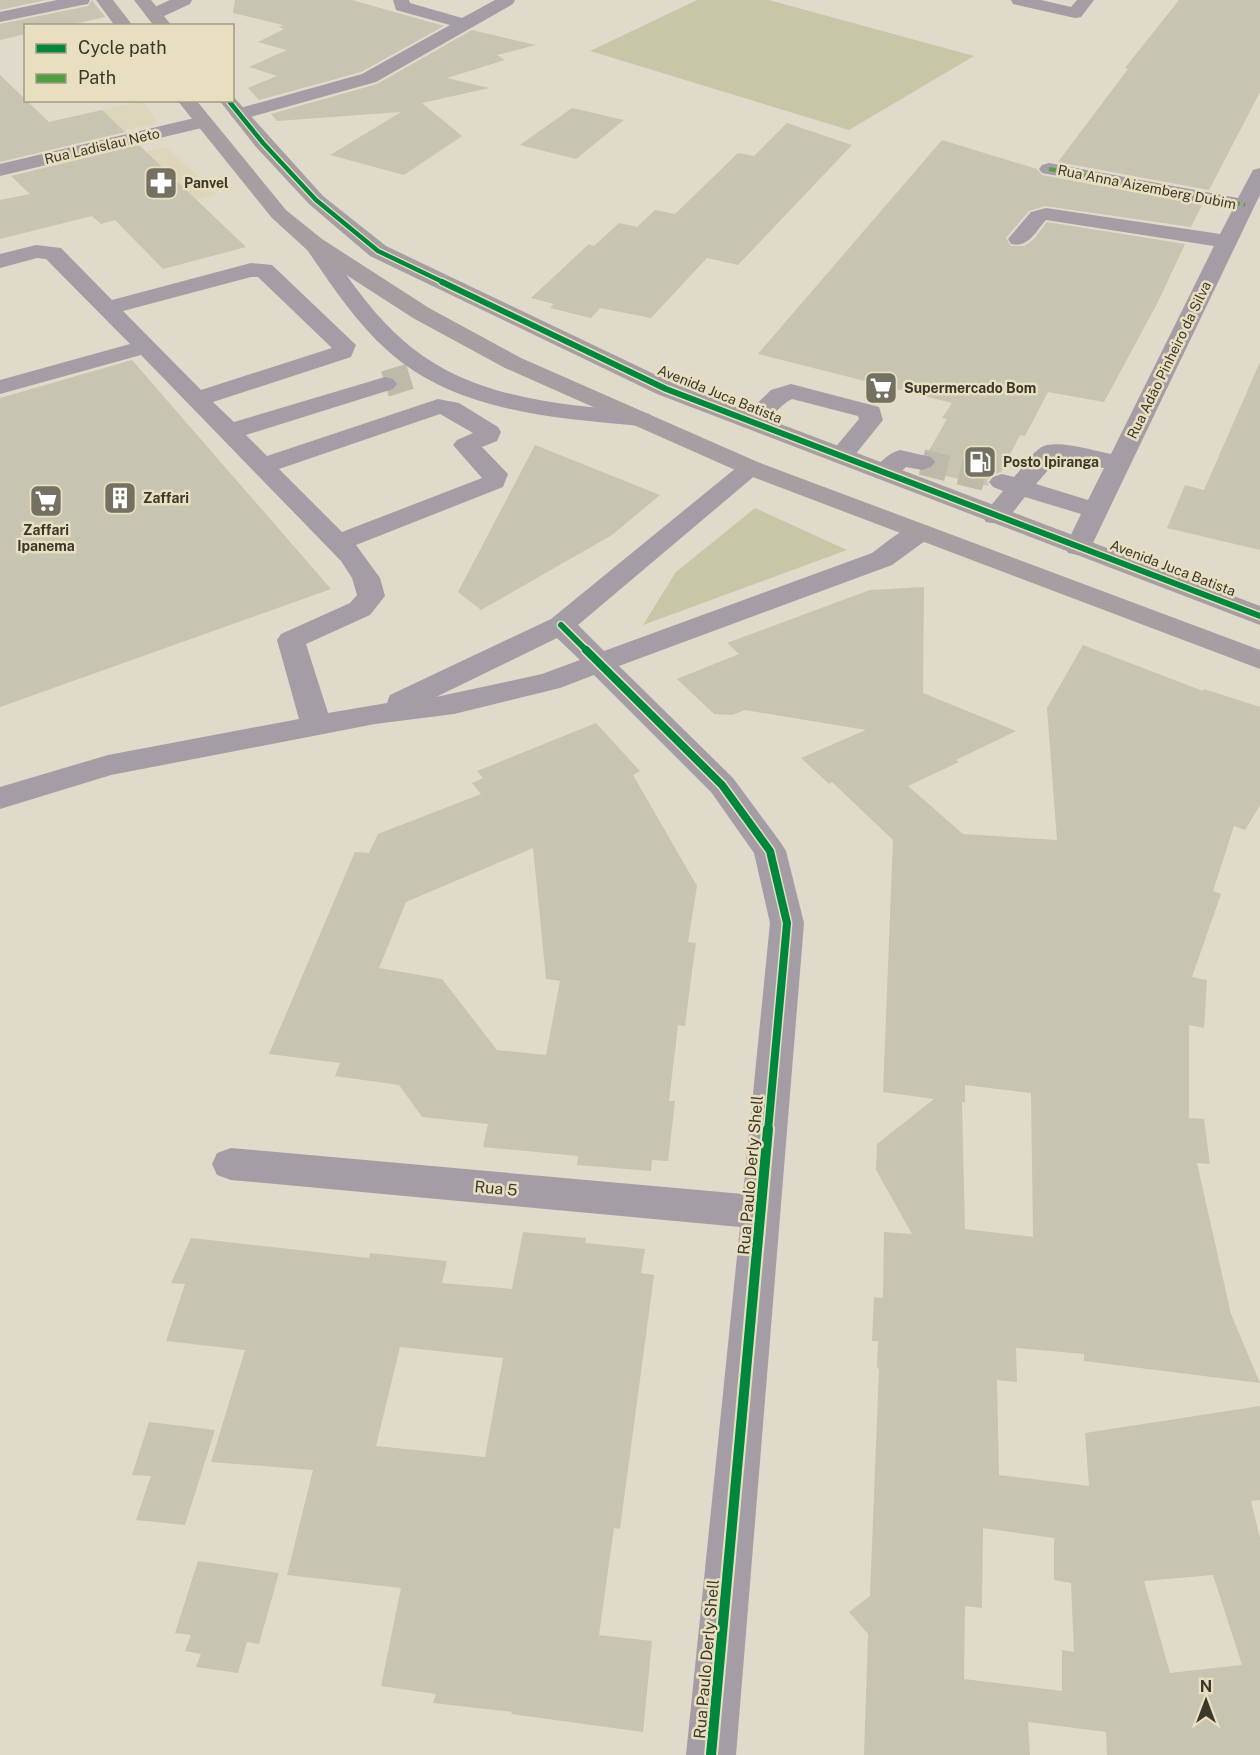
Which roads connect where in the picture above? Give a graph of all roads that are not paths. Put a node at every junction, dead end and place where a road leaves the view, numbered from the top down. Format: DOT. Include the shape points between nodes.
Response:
graph roads {
  1 [pos="82,0"];
  2 [pos="104,0"];
  3 [pos="184,0"];
  4 [pos="401,0"];
  5 [pos="507,0"];
  6 [pos="1019,0"];
  7 [pos="1086,0"];
  8 [pos="152,9"];
  9 [pos="0,17"];
  10 [pos="123,24"];
  11 [pos="464,24"];
  12 [pos="188,102"];
  13 [pos="234,107"];
  14 [pos="203,122"];
  15 [pos="1049,169"];
  16 [pos="0,170"];
  17 [pos="1260,174"];
  18 [pos="1245,206"];
  19 [pos="1019,239"];
  20 [pos="1227,242"];
  21 [pos="314,244"];
  22 [pos="0,261"];
  23 [pos="107,309"];
  24 [pos="145,347"];
  25 [pos="385,384"];
  26 [pos="0,387"];
  27 [pos="196,399"];
  28 [pos="641,419"];
  29 [pos="752,422"];
  30 [pos="228,432"];
  31 [pos="841,456"];
  32 [pos="922,462"];
  33 [pos="1119,463"];
  34 [pos="262,466"];
  35 [pos="751,468"];
  36 [pos="885,473"];
  37 [pos="1009,484"];
  38 [pos="1095,510"];
  39 [pos="995,516"];
  40 [pos="920,532"];
  41 [pos="338,543"];
  42 [pos="1078,547"];
  43 [pos="1260,616"];
  44 [pos="561,625"];
  45 [pos="1260,660"];
  46 [pos="601,663"];
  47 [pos="375,714"];
  48 [pos="316,725"];
  49 [pos="0,798"];
  50 [pos="231,1164"];
  51 [pos="760,1212"];
  52 [pos="711,1755"];
  1 -- 9 [label="street"];
  2 -- 10 [label="main road"];
  3 -- 8 [label="street"];
  4 -- 11 [label="street" via="402,6"];
  5 -- 11 [label="street"];
  6 -- 7 [label="street" via="1075,13"];
  11 -- 13 [label="street" via="369,78"];
  12 -- 14 [label="main road"];
  13 -- 29 [label="main road, Avenida Juca Batista" via="316,200 378,251 666,389"];
  14 -- 16 [label="street, Rua Ladislau Neto"];
  14 -- 21 [label="main road" via="279,214"];
  15 -- 18 [label="street, Rua Anna Aizemberg Dubim"];
  17 -- 18 [label="street, Rua Adão Pinheiro da Silva"];
  18 -- 20 [label="street, Rua Adão Pinheiro da Silva"];
  19 -- 20 [label="street" via="1038,216 1046,214"];
  20 -- 33 [label="street, Rua Adão Pinheiro da Silva"];
  21 -- 28 [label="main road" via="421,313 503,358"];
  21 -- 28 [label="street" via="344,287 419,373 475,393 558,411"];
  22 -- 23 [label="street" via="49,251"];
  23 -- 24 [label="street"];
  23 -- 27 [label="street" via="251,270 264,270 344,345 343,352 338,354"];
  24 -- 26 [label="street"];
  24 -- 27 [label="street"];
  25 -- 30 [label="street"];
  27 -- 30 [label="street"];
  28 -- 35 [label="main road"];
  29 -- 31 [label="main road, Avenida Juca Batista"];
  29 -- 31 [label="street" via="780,395 791,391 870,412 872,420"];
  30 -- 34 [label="street"];
  31 -- 36 [label="main road, Avenida Juca Batista"];
  32 -- 36 [label="street" via="900,458"];
  33 -- 37 [label="street" via="1049,453"];
  33 -- 38 [label="street, Rua Adão Pinheiro da Silva"];
  34 -- 41 [label="street"];
  34 -- 41 [label="street" via="438,406 450,408 489,432 482,440 466,445 495,474 494,482"];
  35 -- 40 [label="main road"];
  35 -- 44 [label="street"];
  36 -- 39 [label="main road, Avenida Juca Batista"];
  37 -- 38 [label="street"];
  37 -- 39 [label="street"];
  38 -- 42 [label="street, Rua Adão Pinheiro da Silva"];
  39 -- 42 [label="main road, Avenida Juca Batista"];
  40 -- 45 [label="main road"];
  40 -- 46 [label="street" via="882,559"];
  41 -- 48 [label="street" via="366,578 370,596 360,609 291,640"];
  42 -- 43 [label="main road, Avenida Juca Batista"];
  44 -- 46 [label="street, Rua Paulo Derly Shell"];
  44 -- 47 [label="street"];
  46 -- 47 [label="street" via="550,681 465,701"];
  46 -- 51 [label="street, Rua Paulo Derly Shell" via="722,785 770,851 787,923"];
  47 -- 48 [label="street"];
  48 -- 49 [label="street" via="108,765"];
  50 -- 51 [label="street, Rua 5"];
  51 -- 52 [label="street, Rua Paulo Derly Shell"];
}
